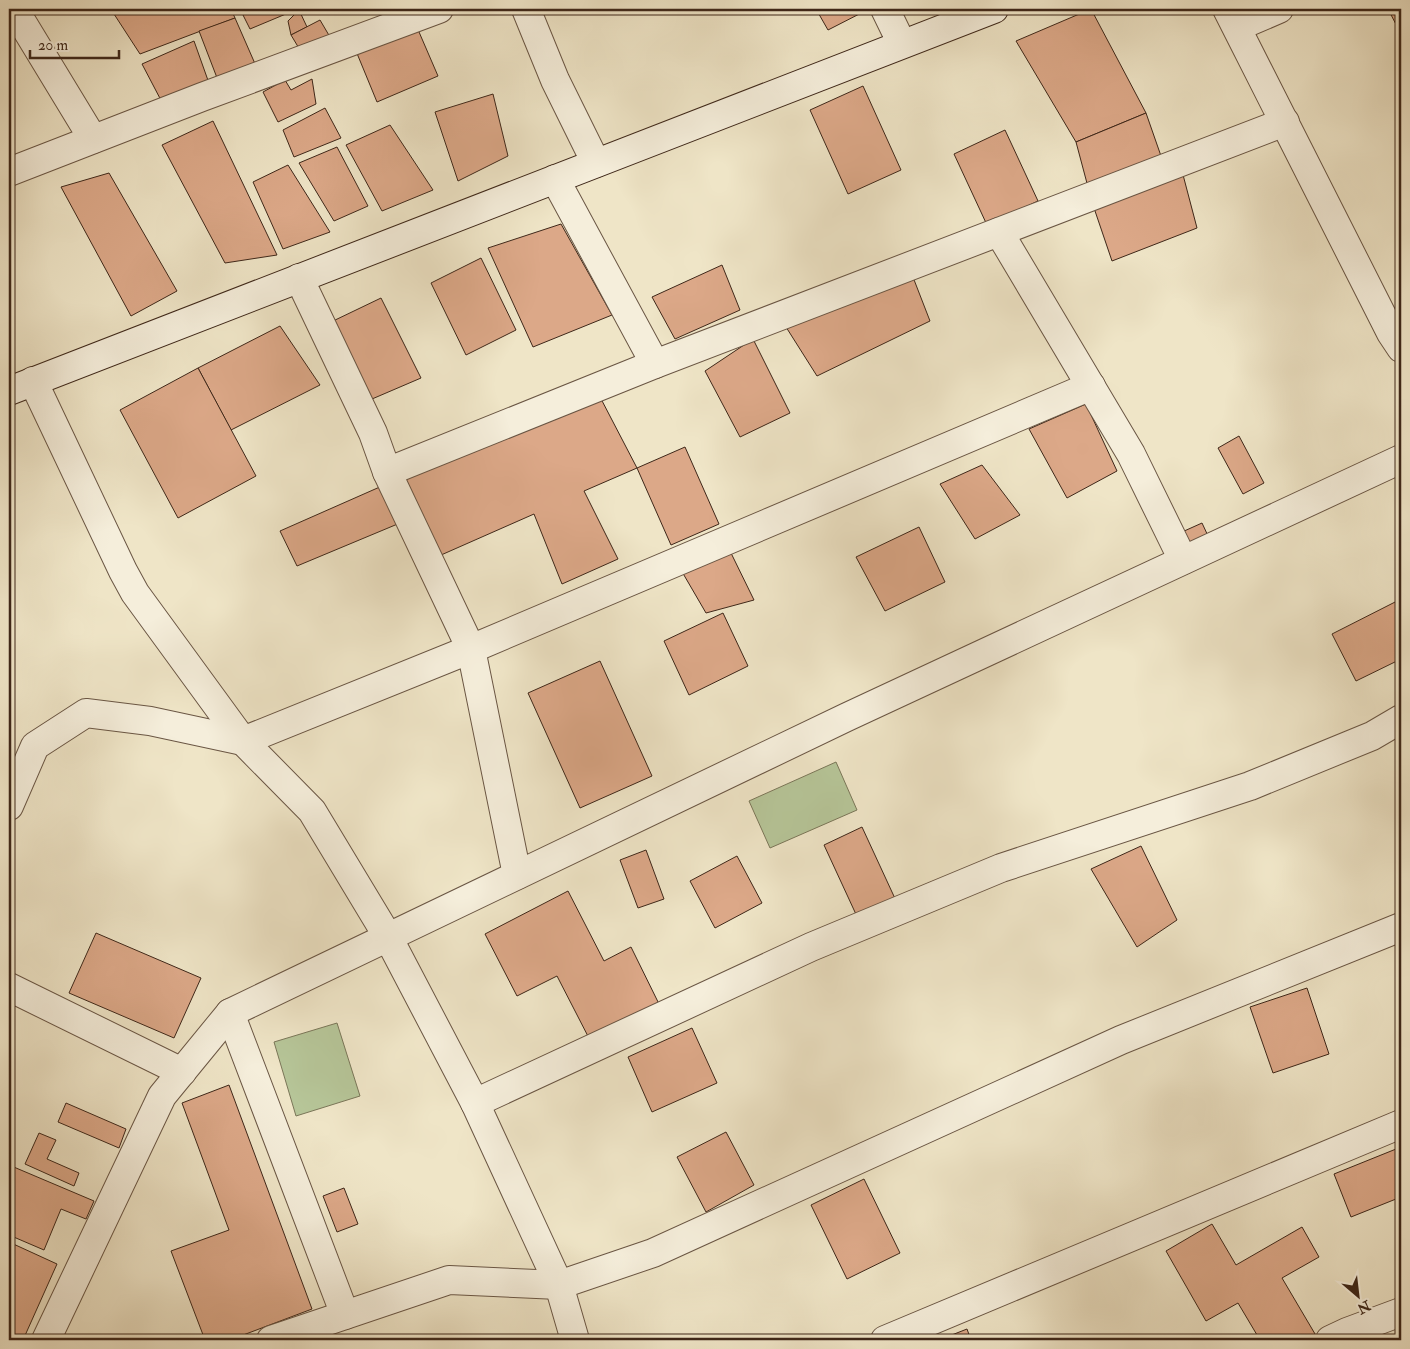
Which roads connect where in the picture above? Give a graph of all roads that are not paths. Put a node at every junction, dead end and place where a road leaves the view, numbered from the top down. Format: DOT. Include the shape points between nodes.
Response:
graph roads {
  1 [pos="14,9"];
  2 [pos="439,9"];
  3 [pos="526,9"];
  4 [pos="885,9"];
  5 [pos="994,9"];
  6 [pos="1279,9"];
  7 [pos="1232,18"];
  8 [pos="902,44"];
  9 [pos="1285,122"];
  10 [pos="93,139"];
  11 [pos="596,163"];
  12 [pos="9,172"];
  13 [pos="555,179"];
  14 [pos="999,232"];
  15 [pos="299,278"];
  16 [pos="1398,336"];
  17 [pos="655,364"];
  18 [pos="21,386"];
  19 [pos="1091,386"];
  20 [pos="1401,459"];
  21 [pos="386,472"];
  22 [pos="1183,560"];
  23 [pos="471,650"];
  24 [pos="1401,719"];
  25 [pos="242,741"];
  26 [pos="9,806"];
  27 [pos="516,875"];
  28 [pos="1401,927"];
  29 [pos="388,937"];
  30 [pos="9,987"];
  31 [pos="230,1013"];
  32 [pos="182,1072"];
  33 [pos="475,1104"];
  34 [pos="1401,1124"];
  35 [pos="559,1285"];
  36 [pos="1401,1312"];
  37 [pos="345,1315"];
  38 [pos="46,1340"];
  39 [pos="271,1340"];
  40 [pos="575,1340"];
  41 [pos="885,1340"];
  42 [pos="1330,1340"];
  1 -- 10 [label="street"];
  2 -- 10 [label="street"];
  3 -- 11 [label="street" via="555,80"];
  4 -- 8 [label="street"];
  5 -- 8 [label="street"];
  6 -- 7 [label="street"];
  7 -- 9 [label="street"];
  8 -- 11 [label="street"];
  9 -- 14 [label="street"];
  9 -- 16 [label="street"];
  10 -- 12 [label="street"];
  11 -- 13 [label="street"];
  13 -- 15 [label="street"];
  13 -- 17 [label="street"];
  14 -- 17 [label="street"];
  14 -- 19 [label="street"];
  15 -- 18 [label="street"];
  15 -- 21 [label="street" via="374,433"];
  17 -- 21 [label="street"];
  18 -- 25 [label="street" via="135,593"];
  19 -- 22 [label="street" via="1131,454"];
  19 -- 23 [label="street"];
  20 -- 22 [label="street"];
  21 -- 23 [label="street"];
  22 -- 27 [label="street"];
  23 -- 25 [label="street"];
  23 -- 27 [label="street"];
  24 -- 33 [label="street" via="1372,736 1250,786 992,872 811,948"];
  25 -- 26 [label="street" via="150,721 86,713 35,746"];
  25 -- 29 [label="street" via="312,811"];
  27 -- 29 [label="street"];
  28 -- 35 [label="street" via="1121,1040 652,1253"];
  29 -- 31 [label="street"];
  29 -- 33 [label="street"];
  30 -- 32 [label="street"];
  31 -- 32 [label="street"];
  31 -- 37 [label="street"];
  32 -- 38 [label="street" via="162,1096"];
  33 -- 35 [label="street"];
  34 -- 41 [label="street"];
  35 -- 37 [label="street" via="449,1280"];
  35 -- 40 [label="street"];
  36 -- 42 [label="street"];
  37 -- 39 [label="street"];
}
